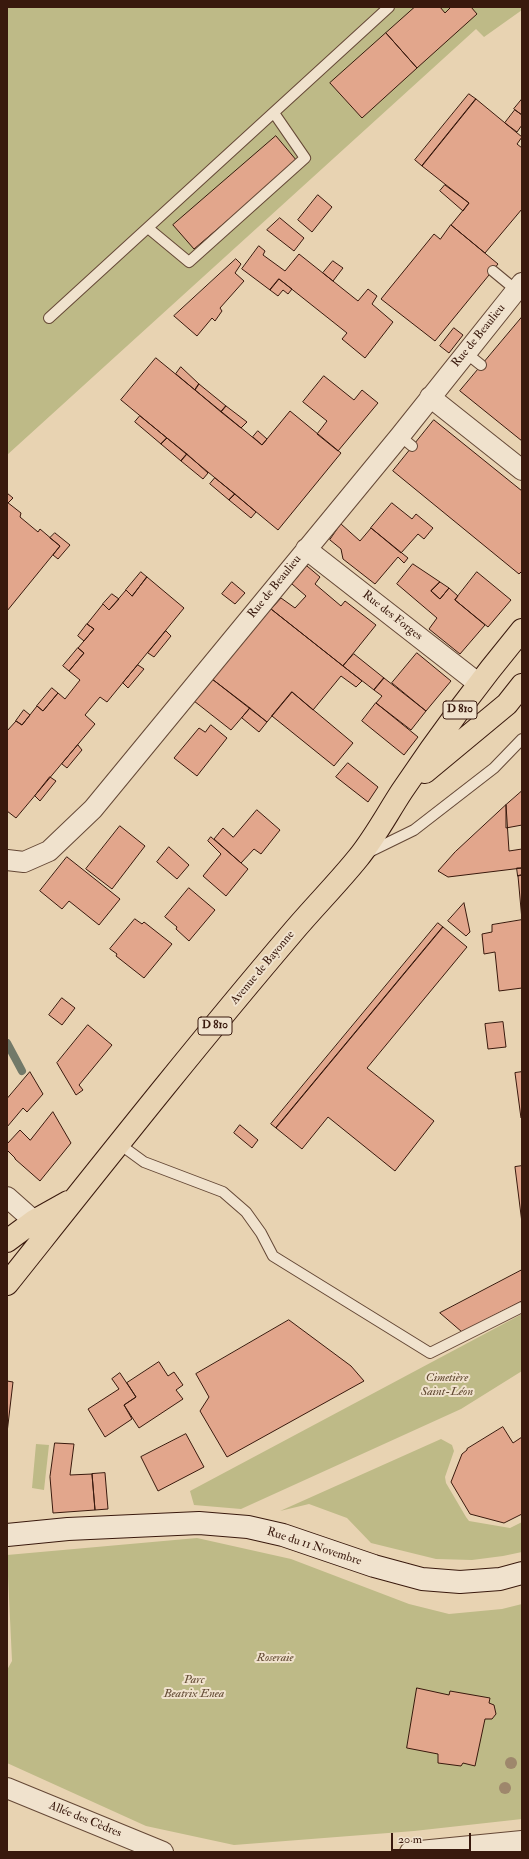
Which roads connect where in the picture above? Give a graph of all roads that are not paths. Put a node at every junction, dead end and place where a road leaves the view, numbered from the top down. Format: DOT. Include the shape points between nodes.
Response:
graph roads {
  1 [pos="389,7"];
  2 [pos="274,113"];
  3 [pos="148,228"];
  4 [pos="493,270"];
  5 [pos="519,286"];
  6 [pos="49,318"];
  7 [pos="466,353"];
  8 [pos="481,366"];
  9 [pos="430,397"];
  10 [pos="522,470"];
  11 [pos="306,549"];
  12 [pos="522,630"];
  13 [pos="479,684"];
  14 [pos="522,685"];
  15 [pos="522,739"];
  16 [pos="401,792"];
  17 [pos="358,857"];
  18 [pos="7,860"];
  19 [pos="118,1144"];
  20 [pos="7,1197"];
  21 [pos="76,1198"];
  22 [pos="34,1221"];
  23 [pos="7,1241"];
  24 [pos="7,1284"];
  25 [pos="522,1307"];
  26 [pos="7,1535"];
  27 [pos="522,1573"];
  28 [pos="7,1788"];
  29 [pos="522,1841"];
  30 [pos="163,1852"];
  31 [pos="410,1852"];
  1 -- 2 [label="lane"];
  2 -- 3 [label="lane"];
  2 -- 3 [label="lane" via="305,158 188,262"];
  3 -- 6 [label="lane"];
  4 -- 5 [label="lane"];
  5 -- 7 [label="street, Rue de Beaulieu"];
  7 -- 8 [label="lane"];
  7 -- 9 [label="street, Rue de Beaulieu"];
  9 -- 10 [label="street"];
  9 -- 11 [label="street, Rue de Beaulieu" via="406,441"];
  11 -- 13 [label="street, Rue des Forges"];
  11 -- 18 [label="street, Rue de Beaulieu" via="93,809 49,851 24,862"];
  12 -- 13 [label="main road, D 810"];
  13 -- 16 [label="main road, D 810"];
  14 -- 16 [label="main road, D 810" via="507,704"];
  15 -- 17 [label="lane" via="494,768 414,830"];
  16 -- 17 [label="main road, Avenue de Bayonne / D 810" via="380,828"];
  17 -- 19 [label="main road, Avenue de Bayonne / D 810"];
  19 -- 21 [label="main road, Avenue de Bayonne / D 810"];
  19 -- 25 [label="lane" via="144,1162 223,1192 246,1212 273,1256 430,1353"];
  20 -- 22 [label="street"];
  21 -- 22 [label="main road, Avenue de Bayonne / D 810"];
  21 -- 24 [label="main road, Avenue de Bayonne / D 810"];
  22 -- 23 [label="main road, Avenue de Bayonne / D 810"];
  26 -- 27 [label="street, Rue du 11 Novembre" via="68,1529 199,1523 248,1527 283,1535 374,1566 422,1579 460,1582 500,1579"];
  28 -- 30 [label="street, Allée des Cèdres"];
  29 -- 31 [label="street"];
}
